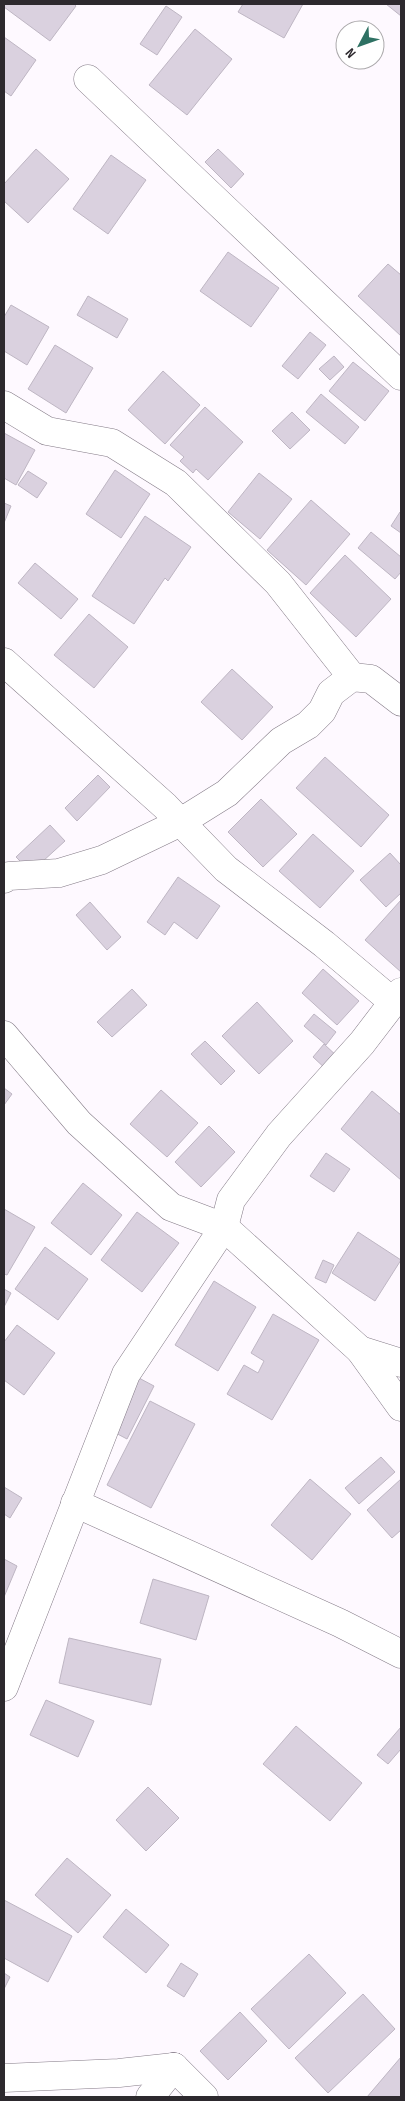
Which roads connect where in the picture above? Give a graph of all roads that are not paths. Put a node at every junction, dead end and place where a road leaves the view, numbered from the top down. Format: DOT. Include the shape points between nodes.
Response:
graph roads {
  1 [pos="88,79"];
  2 [pos="401,376"];
  3 [pos="4,406"];
  4 [pos="4,662"];
  5 [pos="352,676"];
  6 [pos="401,702"];
  7 [pos="179,822"];
  8 [pos="4,878"];
  9 [pos="397,997"];
  10 [pos="4,1035"];
  11 [pos="224,1227"];
  12 [pos="360,1350"];
  13 [pos="401,1363"];
  14 [pos="401,1407"];
  15 [pos="75,1504"];
  16 [pos="401,1654"];
  17 [pos="4,1687"];
  18 [pos="174,2067"];
  19 [pos="4,2078"];
  20 [pos="150,2097"];
  21 [pos="204,2097"];
  1 -- 2 [label="street"];
  3 -- 5 [label="street" via="48,432 112,443 176,483 278,583"];
  4 -- 7 [label="street"];
  5 -- 6 [label="street" via="370,679"];
  5 -- 7 [label="street" via="332,693 322,711 308,725 281,741 227,793"];
  7 -- 8 [label="street" via="102,860 59,873"];
  7 -- 9 [label="street" via="226,869"];
  9 -- 11 [label="street" via="362,1043 274,1142 231,1200"];
  10 -- 11 [label="street" via="79,1123 171,1207"];
  11 -- 12 [label="street"];
  11 -- 15 [label="street" via="126,1374"];
  12 -- 13 [label="street"];
  12 -- 14 [label="street"];
  15 -- 16 [label="street"];
  15 -- 17 [label="street"];
  18 -- 19 [label="street"];
  18 -- 20 [label="street"];
  18 -- 21 [label="street"];
}
